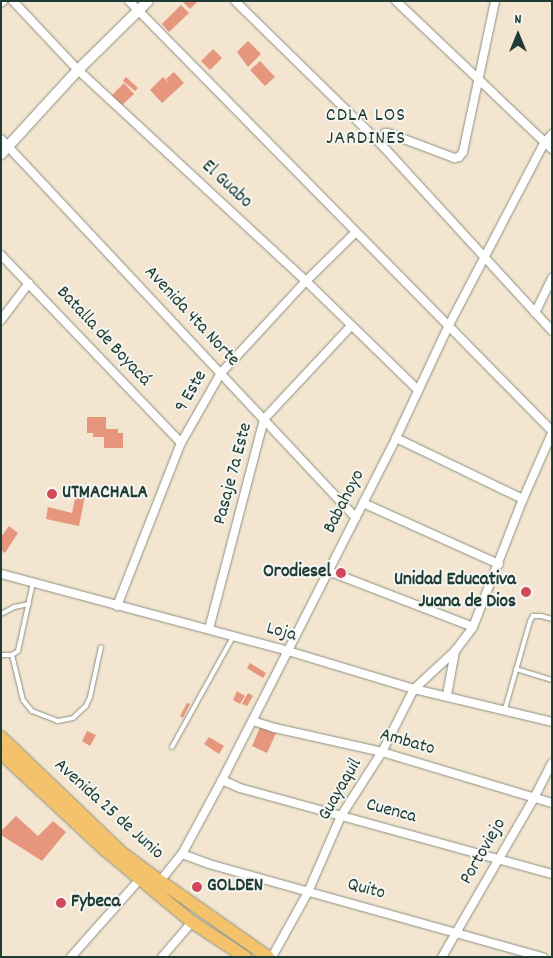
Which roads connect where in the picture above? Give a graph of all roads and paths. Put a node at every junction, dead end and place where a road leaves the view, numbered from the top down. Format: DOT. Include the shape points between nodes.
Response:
graph roads {
  1 [pos="13,1"];
  2 [pos="129,1"];
  3 [pos="148,1"];
  4 [pos="235,1"];
  5 [pos="396,1"];
  6 [pos="495,1"];
  7 [pos="140,10"];
  8 [pos="78,70"];
  9 [pos="478,78"];
  10 [pos="552,134"];
  11 [pos="380,142"];
  12 [pos="544,142"];
  13 [pos="3,147"];
  14 [pos="552,149"];
  15 [pos="355,233"];
  16 [pos="1,255"];
  17 [pos="484,258"];
  18 [pos="552,278"];
  19 [pos="306,281"];
  20 [pos="29,283"];
  21 [pos="535,313"];
  22 [pos="1,320"];
  23 [pos="350,327"];
  24 [pos="448,327"];
  25 [pos="552,331"];
  26 [pos="222,373"];
  27 [pos="418,390"];
  28 [pos="264,419"];
  29 [pos="552,432"];
  30 [pos="396,438"];
  31 [pos="181,443"];
  32 [pos="523,499"];
  33 [pos="363,503"];
  34 [pos="356,518"];
  35 [pos="499,564"];
  36 [pos="328,571"];
  37 [pos="1,574"];
  38 [pos="33,583"];
  39 [pos="29,604"];
  40 [pos="117,606"];
  41 [pos="1,614"];
  42 [pos="552,619"];
  43 [pos="473,627"];
  44 [pos="209,629"];
  45 [pos="233,637"];
  46 [pos="101,647"];
  47 [pos="288,651"];
  48 [pos="455,651"];
  49 [pos="1,655"];
  50 [pos="12,656"];
  51 [pos="516,669"];
  52 [pos="552,680"];
  53 [pos="414,689"];
  54 [pos="447,695"];
  55 [pos="505,709"];
  56 [pos="252,721"];
  57 [pos="552,722"];
  58 [pos="1,737"];
  59 [pos="172,747"];
  60 [pos="382,752"];
  61 [pos="1,753"];
  62 [pos="552,763"];
  63 [pos="222,780"];
  64 [pos="534,798"];
  65 [pos="552,803"];
  66 [pos="341,816"];
  67 [pos="182,854"];
  68 [pos="500,858"];
  69 [pos="552,874"];
  70 [pos="140,879"];
  71 [pos="160,881"];
  72 [pos="308,892"];
  73 [pos="192,922"];
  74 [pos="456,932"];
  75 [pos="71,957"];
  76 [pos="162,957"];
  77 [pos="245,957"];
  78 [pos="270,957"];
  79 [pos="442,957"];
  80 [pos="543,957"];
  1 -- 8 [label="street, El Guabo"];
  2 -- 7 [label="street"];
  3 -- 7 [label="street"];
  4 -- 11 [label="street"];
  5 -- 9 [label="street"];
  6 -- 9 [label="street"];
  7 -- 8 [label="street"];
  7 -- 15 [label="street"];
  8 -- 13 [label="street"];
  8 -- 19 [label="street, El Guabo"];
  9 -- 11 [label="street" via="463,152 459,157 454,158 388,132"];
  9 -- 12 [label="street"];
  10 -- 12 [label="street, Babahoyo"];
  11 -- 17 [label="street"];
  12 -- 14 [label="street"];
  12 -- 17 [label="street, Babahoyo"];
  13 -- 26 [label="street, Avenida 4ta Norte"];
  15 -- 19 [label="street, 9 Este"];
  15 -- 24 [label="street"];
  16 -- 20 [label="street, Batalla de Boyacá"];
  17 -- 21 [label="street"];
  17 -- 24 [label="street, Babahoyo"];
  18 -- 21 [label="street"];
  19 -- 23 [label="street, El Guabo"];
  19 -- 26 [label="street, 9 Este"];
  20 -- 22 [label="street"];
  20 -- 31 [label="street, Batalla de Boyacá"];
  21 -- 25 [label="street"];
  23 -- 27 [label="street, El Guabo"];
  23 -- 28 [label="street, Pasaje 7a Este"];
  24 -- 27 [label="street, Babahoyo"];
  24 -- 29 [label="street"];
  26 -- 28 [label="street, Avenida 4ta Norte"];
  26 -- 31 [label="street, 9 Este"];
  27 -- 30 [label="street, Babahoyo"];
  28 -- 34 [label="street, Avenida 4ta Norte"];
  28 -- 44 [label="street, Pasaje 7a Este"];
  29 -- 32 [label="street, Guayaquil"];
  30 -- 32 [label="street"];
  30 -- 33 [label="street, Babahoyo"];
  31 -- 40 [label="street, 9 Este"];
  32 -- 35 [label="street, Guayaquil"];
  33 -- 34 [label="street, Babahoyo"];
  33 -- 35 [label="street"];
  34 -- 36 [label="street, Babahoyo"];
  35 -- 43 [label="street, Guayaquil"];
  36 -- 43 [label="street"];
  36 -- 47 [label="street, Babahoyo"];
  37 -- 38 [label="street, Loja"];
  38 -- 39 [label="lane"];
  38 -- 40 [label="street, Loja"];
  39 -- 41 [label="lane"];
  39 -- 50 [label="lane" via="18,651"];
  40 -- 44 [label="street, Loja"];
  42 -- 51 [label="lane" via="533,616"];
  43 -- 48 [label="street, Guayaquil"];
  44 -- 45 [label="street, Loja"];
  45 -- 47 [label="street, Loja"];
  45 -- 59 [label="lane"];
  46 -- 50 [label="lane" via="86,706 73,718 58,721 32,711 23,700"];
  47 -- 53 [label="street, Loja"];
  47 -- 56 [label="street, Babahoyo"];
  48 -- 53 [label="street, Guayaquil"];
  48 -- 54 [label="street, Guayaquil"];
  49 -- 50 [label="lane"];
  51 -- 52 [label="lane"];
  51 -- 55 [label="lane"];
  53 -- 54 [label="street, Loja"];
  53 -- 60 [label="street, Guayaquil"];
  54 -- 55 [label="street, Loja"];
  55 -- 57 [label="street, Loja"];
  56 -- 60 [label="street, Ambato"];
  56 -- 63 [label="street, Babahoyo"];
  58 -- 71 [label="main road, Avenida 25 de Junio" via="122,852"];
  60 -- 64 [label="street, Ambato"];
  60 -- 66 [label="street, Guayaquil"];
  61 -- 70 [label="main road, Avenida 25 de Junio" via="104,850"];
  62 -- 64 [label="street, Portoviejo"];
  63 -- 66 [label="street, Cuenca"];
  63 -- 67 [label="street, Babahoyo"];
  64 -- 65 [label="street, Ambato"];
  64 -- 68 [label="street, Portoviejo"];
  66 -- 68 [label="street, Cuenca"];
  66 -- 72 [label="street, Guayaquil"];
  67 -- 71 [label="street, Babahoyo"];
  67 -- 72 [label="street, Quito"];
  68 -- 69 [label="street, Cuenca"];
  68 -- 74 [label="street, Portoviejo"];
  70 -- 73 [label="main road, Avenida 25 de Junio"];
  70 -- 75 [label="street"];
  71 -- 78 [label="main road, Avenida 25 de Junio"];
  72 -- 74 [label="street, Quito"];
  72 -- 78 [label="street, Guayaquil"];
  73 -- 76 [label="street"];
  73 -- 77 [label="main road, Avenida 25 de Junio"];
  74 -- 79 [label="street, Portoviejo"];
  74 -- 80 [label="street, Quito"];
}
